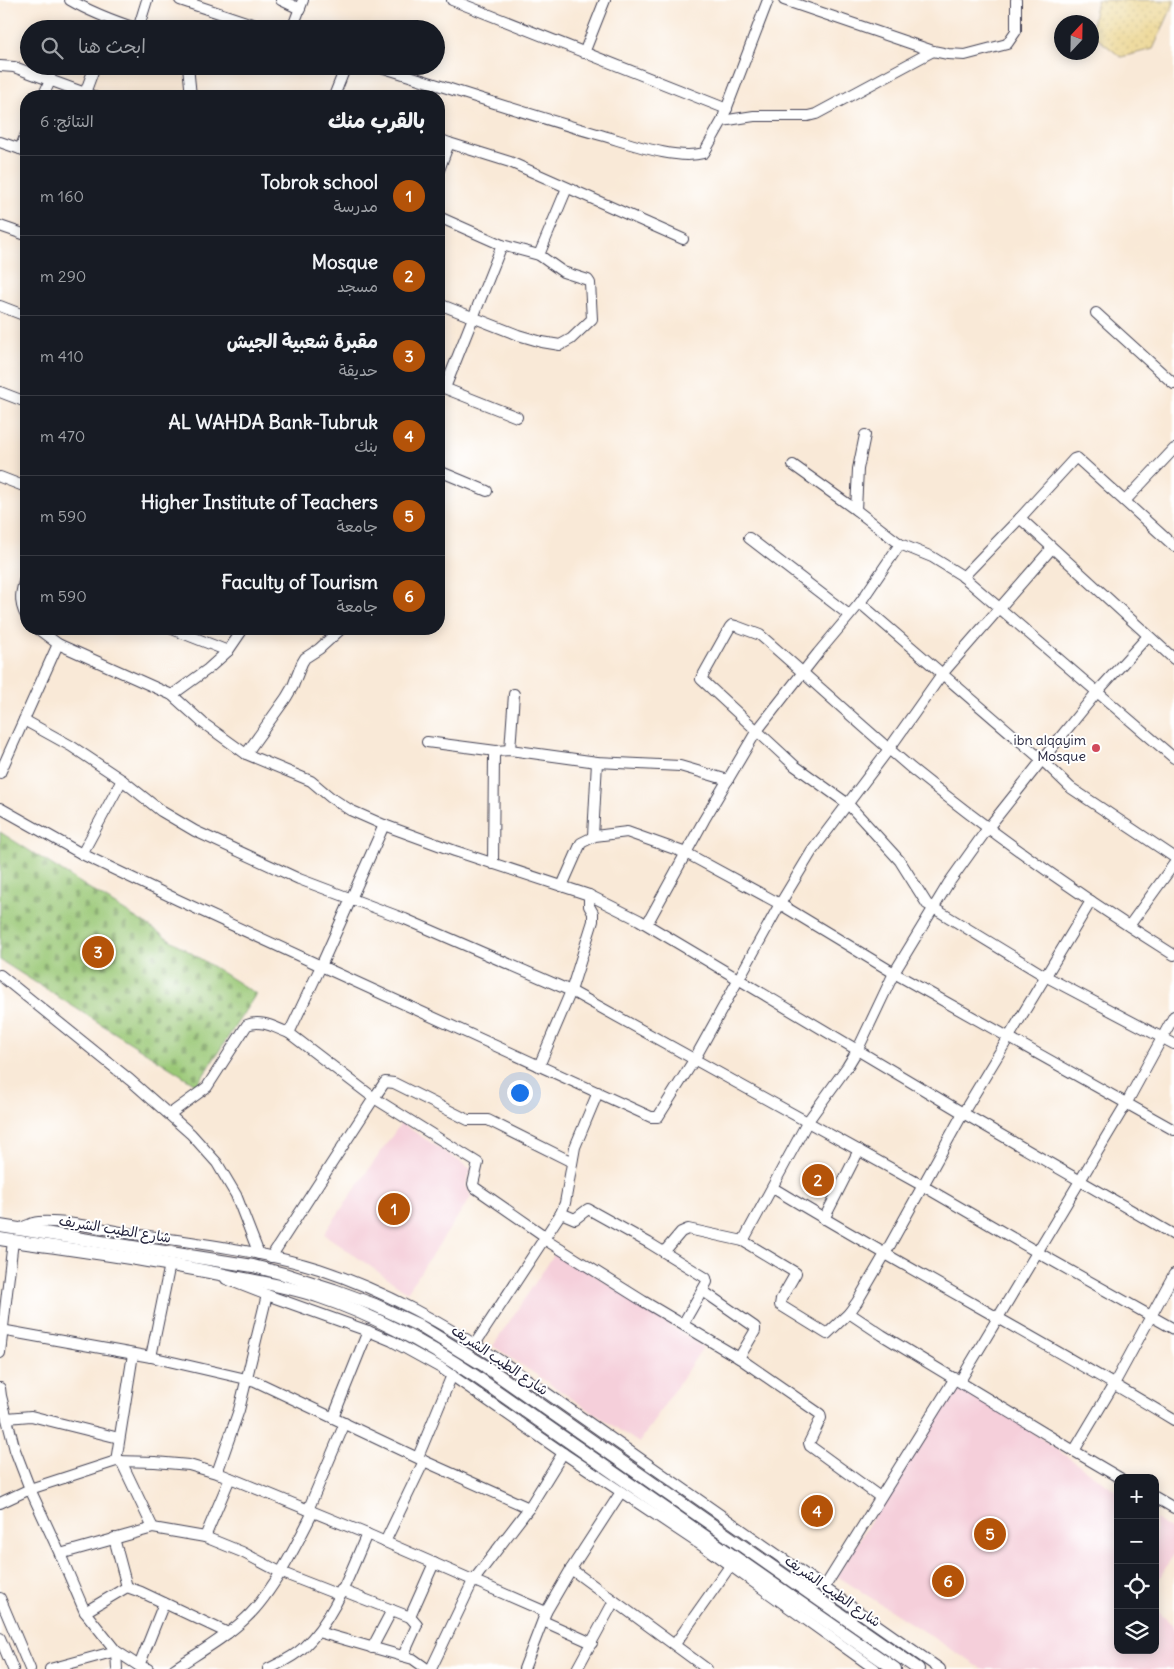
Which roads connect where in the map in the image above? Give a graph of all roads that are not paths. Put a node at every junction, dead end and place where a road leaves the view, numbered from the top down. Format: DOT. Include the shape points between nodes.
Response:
graph roads {
  1 [pos="70,0"];
  2 [pos="147,0"];
  3 [pos="180,0"];
  4 [pos="281,0"];
  5 [pos="452,0"];
  6 [pos="605,0"];
  7 [pos="768,0"];
  8 [pos="784,0"];
  9 [pos="1016,0"];
  10 [pos="466,2"];
  11 [pos="301,4"];
  12 [pos="103,20"];
  13 [pos="141,20"];
  14 [pos="240,20"];
  15 [pos="295,20"];
  16 [pos="933,51"];
  17 [pos="584,52"];
  18 [pos="2,64"];
  19 [pos="20,69"];
  20 [pos="39,75"];
  21 [pos="93,75"];
  22 [pos="189,75"];
  23 [pos="342,75"];
  24 [pos="406,75"];
  25 [pos="51,79"];
  26 [pos="46,90"];
  27 [pos="77,90"];
  28 [pos="90,90"];
  29 [pos="190,90"];
  30 [pos="336,90"];
  31 [pos="727,109"];
  32 [pos="722,121"];
  33 [pos="445,140"];
  34 [pos="0,142"];
  35 [pos="450,142"];
  36 [pos="20,149"];
  37 [pos="445,155"];
  38 [pos="567,188"];
  39 [pos="445,220"];
  40 [pos="0,226"];
  41 [pos="20,233"];
  42 [pos="683,239"];
  43 [pos="502,244"];
  44 [pos="539,255"];
  45 [pos="0,306"];
  46 [pos="445,306"];
  47 [pos="1096,313"];
  48 [pos="20,314"];
  49 [pos="473,317"];
  50 [pos="445,380"];
  51 [pos="1174,384"];
  52 [pos="445,388"];
  53 [pos="0,392"];
  54 [pos="20,400"];
  55 [pos="517,417"];
  56 [pos="865,435"];
  57 [pos="1174,449"];
  58 [pos="793,464"];
  59 [pos="445,474"];
  60 [pos="0,477"];
  61 [pos="20,485"];
  62 [pos="487,491"];
  63 [pos="1125,501"];
  64 [pos="856,510"];
  65 [pos="1020,518"];
  66 [pos="749,538"];
  67 [pos="900,544"];
  68 [pos="1174,546"];
  69 [pos="1052,548"];
  70 [pos="963,577"];
  71 [pos="860,603"];
  72 [pos="998,609"];
  73 [pos="849,615"];
  74 [pos="46,635"];
  75 [pos="187,635"];
  76 [pos="239,635"];
  77 [pos="335,635"];
  78 [pos="1148,636"];
  79 [pos="58,644"];
  80 [pos="228,651"];
  81 [pos="1174,659"];
  82 [pos="803,672"];
  83 [pos="942,674"];
  84 [pos="1097,692"];
  85 [pos="172,694"];
  86 [pos="514,694"];
  87 [pos="24,720"];
  88 [pos="756,732"];
  89 [pos="427,742"];
  90 [pos="889,749"];
  91 [pos="510,750"];
  92 [pos="496,751"];
  93 [pos="246,754"];
  94 [pos="1174,758"];
  95 [pos="1042,760"];
  96 [pos="597,762"];
  97 [pos="0,773"];
  98 [pos="122,780"];
  99 [pos="728,780"];
  100 [pos="848,804"];
  101 [pos="0,808"];
  102 [pos="384,825"];
  103 [pos="988,828"];
  104 [pos="593,836"];
  105 [pos="686,853"];
  106 [pos="82,854"];
  107 [pos="1174,857"];
  108 [pos="493,864"];
  109 [pos="1174,864"];
  110 [pos="562,886"];
  111 [pos="589,895"];
  112 [pos="352,898"];
  113 [pos="1091,902"];
  114 [pos="780,904"];
  115 [pos="933,909"];
  116 [pos="647,924"];
  117 [pos="1129,926"];
  118 [pos="1174,955"];
  119 [pos="321,966"];
  120 [pos="894,973"];
  121 [pos="0,975"];
  122 [pos="1045,976"];
  123 [pos="738,978"];
  124 [pos="571,991"];
  125 [pos="1174,1016"];
  126 [pos="289,1033"];
  127 [pos="1162,1037"];
  128 [pos="1008,1038"];
  129 [pos="1174,1044"];
  130 [pos="858,1049"];
  131 [pos="694,1060"];
  132 [pos="539,1066"];
  133 [pos="598,1092"];
  134 [pos="374,1098"];
  135 [pos="1126,1104"];
  136 [pos="963,1113"];
  137 [pos="170,1114"];
  138 [pos="808,1121"];
  139 [pos="1174,1130"];
  140 [pos="859,1150"];
  141 [pos="572,1162"];
  142 [pos="1080,1180"];
  143 [pos="923,1186"];
  144 [pos="773,1188"];
  145 [pos="561,1212"];
  146 [pos="824,1219"];
  147 [pos="0,1226"];
  148 [pos="19,1229"];
  149 [pos="1174,1235"];
  150 [pos="545,1238"];
  151 [pos="6,1240"];
  152 [pos="743,1241"];
  153 [pos="664,1252"];
  154 [pos="1037,1252"];
  155 [pos="259,1254"];
  156 [pos="885,1254"];
  157 [pos="271,1257"];
  158 [pos="170,1264"];
  159 [pos="216,1273"];
  160 [pos="1174,1274"];
  161 [pos="702,1291"];
  162 [pos="267,1295"];
  163 [pos="849,1313"];
  164 [pos="1152,1316"];
  165 [pos="997,1318"];
  166 [pos="683,1324"];
  167 [pos="1174,1329"];
  168 [pos="1,1330"];
  169 [pos="368,1331"];
  170 [pos="475,1344"];
  171 [pos="0,1353"];
  172 [pos="133,1354"];
  173 [pos="151,1357"];
  174 [pos="739,1358"];
  175 [pos="452,1375"];
  176 [pos="247,1378"];
  177 [pos="957,1380"];
  178 [pos="1114,1384"];
  179 [pos="0,1388"];
  180 [pos="7,1418"];
  181 [pos="334,1418"];
  182 [pos="1174,1420"];
  183 [pos="344,1423"];
  184 [pos="119,1438"];
  185 [pos="1074,1451"];
  186 [pos="563,1452"];
  187 [pos="421,1459"];
  188 [pos="118,1461"];
  189 [pos="217,1473"];
  190 [pos="1114,1474"];
  191 [pos="230,1478"];
  192 [pos="30,1489"];
  193 [pos="622,1492"];
  194 [pos="880,1497"];
  195 [pos="1159,1499"];
  196 [pos="0,1503"];
  197 [pos="529,1508"];
  198 [pos="1174,1508"];
  199 [pos="310,1511"];
  200 [pos="153,1528"];
  201 [pos="368,1534"];
  202 [pos="205,1537"];
  203 [pos="114,1538"];
  204 [pos="384,1542"];
  205 [pos="60,1554"];
  206 [pos="434,1563"];
  207 [pos="730,1566"];
  208 [pos="571,1569"];
  209 [pos="280,1572"];
  210 [pos="473,1581"];
  211 [pos="126,1587"];
  212 [pos="824,1588"];
  213 [pos="340,1592"];
  214 [pos="0,1598"];
  215 [pos="614,1601"];
  216 [pos="164,1603"];
  217 [pos="392,1610"];
  218 [pos="85,1612"];
  219 [pos="410,1617"];
  220 [pos="544,1617"];
  221 [pos="228,1632"];
  222 [pos="318,1632"];
  223 [pos="0,1638"];
  224 [pos="592,1643"];
  225 [pos="675,1644"];
  226 [pos="372,1648"];
  227 [pos="116,1652"];
  228 [pos="408,1661"];
  229 [pos="144,1668"];
  230 [pos="703,1668"];
  231 [pos="13,1669"];
  232 [pos="30,1669"];
  233 [pos="50,1669"];
  234 [pos="117,1669"];
  235 [pos="174,1669"];
  236 [pos="268,1669"];
  237 [pos="427,1669"];
  238 [pos="431,1669"];
  239 [pos="524,1669"];
  240 [pos="577,1669"];
  241 [pos="875,1669"];
  242 [pos="895,1669"];
  243 [pos="918,1669"];
  244 [pos="940,1669"];
  1 -- 12 [label="street"];
  2 -- 13 [label="street"];
  3 -- 14 [label="street"];
  4 -- 11 [label="street"];
  5 -- 10 [label="street"];
  6 -- 17 [label="street"];
  7 -- 31 [label="street"];
  8 -- 16 [label="street"];
  9 -- 16 [label="street" via="1016,31 1007,44 965,55"];
  10 -- 17 [label="street"];
  11 -- 15 [label="street"];
  16 -- 32 [label="street" via="816,114 754,116"];
  17 -- 31 [label="street"];
  18 -- 19 [label="street"];
  20 -- 25 [label="street"];
  21 -- 28 [label="street"];
  22 -- 29 [label="street"];
  23 -- 30 [label="street"];
  24 -- 32 [label="street" via="537,117 680,155 704,153"];
  25 -- 26 [label="street"];
  25 -- 27 [label="street"];
  31 -- 32 [label="street"];
  33 -- 35 [label="street"];
  34 -- 36 [label="street"];
  35 -- 37 [label="street"];
  35 -- 38 [label="street" via="498,158"];
  38 -- 42 [label="street"];
  38 -- 44 [label="street"];
  39 -- 43 [label="street"];
  40 -- 41 [label="street"];
  43 -- 44 [label="street"];
  43 -- 49 [label="street"];
  44 -- 49 [label="street" via="563,272 590,282 592,319 571,339 560,345 542,342"];
  45 -- 48 [label="street"];
  46 -- 49 [label="street"];
  47 -- 51 [label="street"];
  49 -- 50 [label="street"];
  52 -- 55 [label="street"];
  53 -- 54 [label="street"];
  56 -- 64 [label="street" via="858,469"];
  57 -- 63 [label="street"];
  58 -- 64 [label="street"];
  59 -- 62 [label="street"];
  60 -- 61 [label="street"];
  63 -- 65 [label="street" via="1075,458"];
  63 -- 68 [label="street"];
  64 -- 67 [label="street"];
  65 -- 69 [label="street"];
  65 -- 70 [label="street"];
  66 -- 73 [label="street"];
  67 -- 70 [label="street" via="940,562"];
  67 -- 71 [label="street"];
  69 -- 72 [label="street"];
  69 -- 78 [label="street"];
  70 -- 72 [label="street"];
  71 -- 73 [label="street"];
  71 -- 83 [label="street"];
  72 -- 83 [label="street"];
  72 -- 84 [label="street"];
  73 -- 82 [label="street"];
  74 -- 79 [label="street"];
  75 -- 80 [label="street"];
  76 -- 80 [label="street"];
  77 -- 93 [label="street" via="305,658 294,686"];
  78 -- 81 [label="street"];
  78 -- 84 [label="street"];
  79 -- 85 [label="street"];
  79 -- 87 [label="street"];
  80 -- 85 [label="street"];
  82 -- 88 [label="street"];
  82 -- 88 [label="street" via="758,634 730,627 700,678"];
  82 -- 90 [label="street"];
  83 -- 90 [label="street"];
  83 -- 95 [label="street"];
  84 -- 94 [label="street"];
  84 -- 95 [label="street"];
  85 -- 93 [label="street" via="203,723"];
  86 -- 91 [label="street"];
  87 -- 97 [label="street"];
  87 -- 98 [label="street"];
  88 -- 99 [label="street"];
  88 -- 100 [label="street" via="795,766"];
  89 -- 92 [label="street"];
  90 -- 100 [label="street"];
  90 -- 103 [label="street"];
  91 -- 92 [label="street"];
  91 -- 96 [label="street"];
  92 -- 108 [label="street"];
  93 -- 102 [label="street" via="311,781 350,810"];
  95 -- 103 [label="street"];
  95 -- 107 [label="street" via="1071,788"];
  96 -- 99 [label="street" via="680,766"];
  96 -- 104 [label="street"];
  98 -- 106 [label="street"];
  98 -- 112 [label="street" via="161,811 195,831 291,876"];
  99 -- 105 [label="street"];
  100 -- 114 [label="street" via="812,851"];
  100 -- 115 [label="street" via="895,855"];
  101 -- 106 [label="street"];
  102 -- 108 [label="street"];
  102 -- 112 [label="street"];
  103 -- 113 [label="street"];
  103 -- 115 [label="street"];
  104 -- 105 [label="street" via="626,832"];
  104 -- 110 [label="street" via="581,842"];
  105 -- 114 [label="street"];
  105 -- 116 [label="street"];
  106 -- 119 [label="street"];
  108 -- 110 [label="street"];
  109 -- 117 [label="street"];
  110 -- 111 [label="street"];
  111 -- 116 [label="street"];
  111 -- 124 [label="street" via="593,922"];
  112 -- 119 [label="street"];
  112 -- 124 [label="street"];
  113 -- 117 [label="street"];
  113 -- 122 [label="street"];
  114 -- 120 [label="street"];
  114 -- 123 [label="street"];
  115 -- 120 [label="street"];
  115 -- 122 [label="street"];
  116 -- 123 [label="street"];
  117 -- 118 [label="street"];
  119 -- 126 [label="street"];
  119 -- 132 [label="street"];
  120 -- 128 [label="street"];
  120 -- 130 [label="street"];
  121 -- 137 [label="street"];
  122 -- 127 [label="street"];
  122 -- 128 [label="street"];
  123 -- 130 [label="street"];
  123 -- 131 [label="street"];
  124 -- 131 [label="street"];
  124 -- 132 [label="street"];
  125 -- 127 [label="street"];
  126 -- 134 [label="street"];
  126 -- 137 [label="street" via="261,1022 247,1025 207,1087"];
  127 -- 129 [label="street"];
  127 -- 135 [label="street"];
  128 -- 135 [label="street"];
  128 -- 136 [label="street"];
  130 -- 136 [label="street"];
  130 -- 138 [label="street"];
  131 -- 133 [label="street" via="658,1117 651,1117"];
  131 -- 138 [label="street"];
  132 -- 133 [label="street"];
  133 -- 141 [label="street"];
  134 -- 141 [label="street" via="385,1082 390,1082 468,1120 488,1120"];
  134 -- 150 [label="street" via="478,1163 474,1186"];
  134 -- 157 [label="street"];
  135 -- 139 [label="street"];
  135 -- 142 [label="street"];
  136 -- 142 [label="street"];
  136 -- 143 [label="street"];
  137 -- 155 [label="street" via="217,1164 236,1195"];
  138 -- 140 [label="street"];
  138 -- 144 [label="street"];
  140 -- 143 [label="street"];
  140 -- 146 [label="street"];
  141 -- 145 [label="street"];
  142 -- 149 [label="street"];
  142 -- 154 [label="street"];
  143 -- 154 [label="street"];
  143 -- 156 [label="street"];
  144 -- 146 [label="street"];
  144 -- 152 [label="street"];
  145 -- 150 [label="street"];
  145 -- 153 [label="street" via="575,1219 588,1209"];
  146 -- 156 [label="street"];
  147 -- 148 [label="main road, شارع الطيب الشريف"];
  148 -- 155 [label="street" via="33,1223 59,1223"];
  148 -- 243 [label="main road, شارع الطيب الشريف" via="253,1266 334,1290 418,1325 493,1371"];
  150 -- 166 [label="street"];
  150 -- 170 [label="street"];
  151 -- 158 [label="main road, شارع الطيب الشريف"];
  151 -- 168 [label="street"];
  152 -- 153 [label="street" via="688,1229 681,1232"];
  152 -- 163 [label="street" via="796,1273 780,1305 827,1334"];
  153 -- 161 [label="street" via="706,1278 708,1281"];
  154 -- 164 [label="street"];
  154 -- 165 [label="street"];
  155 -- 157 [label="street"];
  156 -- 163 [label="street"];
  156 -- 165 [label="street"];
  157 -- 170 [label="street" via="318,1269 380,1292"];
  158 -- 159 [label="main road, شارع الطيب الشريف"];
  158 -- 173 [label="street"];
  159 -- 162 [label="street"];
  159 -- 242 [label="main road, شارع الطيب الشريف" via="320,1297 436,1350"];
  160 -- 164 [label="street"];
  161 -- 166 [label="street"];
  161 -- 174 [label="street" via="755,1327"];
  162 -- 169 [label="street"];
  162 -- 176 [label="street"];
  163 -- 177 [label="street"];
  164 -- 167 [label="street"];
  164 -- 178 [label="street"];
  165 -- 177 [label="street"];
  165 -- 178 [label="street"];
  166 -- 174 [label="street"];
  168 -- 171 [label="street"];
  168 -- 172 [label="street"];
  169 -- 175 [label="street"];
  169 -- 181 [label="street"];
  170 -- 212 [label="street"];
  172 -- 173 [label="street"];
  172 -- 184 [label="street"];
  173 -- 176 [label="street"];
  174 -- 194 [label="street" via="820,1414 810,1446"];
  175 -- 186 [label="street"];
  175 -- 187 [label="street"];
  176 -- 181 [label="street"];
  176 -- 189 [label="street"];
  177 -- 185 [label="street"];
  177 -- 194 [label="street"];
  178 -- 182 [label="street"];
  178 -- 185 [label="street"];
  179 -- 180 [label="street"];
  180 -- 184 [label="street" via="31,1416"];
  180 -- 192 [label="street"];
  181 -- 183 [label="street"];
  183 -- 187 [label="street"];
  183 -- 199 [label="street"];
  184 -- 188 [label="street"];
  185 -- 190 [label="street"];
  186 -- 193 [label="street"];
  186 -- 197 [label="street"];
  187 -- 197 [label="street"];
  187 -- 204 [label="street"];
  188 -- 189 [label="street" via="181,1464"];
  188 -- 192 [label="street"];
  188 -- 200 [label="street"];
  189 -- 191 [label="street"];
  191 -- 199 [label="street"];
  191 -- 202 [label="street"];
  192 -- 196 [label="street"];
  192 -- 205 [label="street"];
  193 -- 207 [label="street"];
  193 -- 208 [label="street"];
  194 -- 212 [label="street"];
  195 -- 198 [label="street"];
  197 -- 210 [label="street"];
  199 -- 201 [label="street"];
  199 -- 209 [label="street" via="302,1535"];
  200 -- 202 [label="street"];
  200 -- 203 [label="street"];
  201 -- 204 [label="street"];
  201 -- 213 [label="street"];
  202 -- 209 [label="street"];
  203 -- 205 [label="street"];
  203 -- 211 [label="street"];
  204 -- 206 [label="street"];
  205 -- 218 [label="street"];
  206 -- 210 [label="street"];
  206 -- 219 [label="street"];
  207 -- 225 [label="street"];
  207 -- 241 [label="street"];
  208 -- 215 [label="street"];
  208 -- 220 [label="street"];
  209 -- 213 [label="street"];
  209 -- 221 [label="street" via="260,1602"];
  210 -- 220 [label="street"];
  210 -- 238 [label="street"];
  211 -- 216 [label="street"];
  211 -- 218 [label="street"];
  212 -- 244 [label="street"];
  213 -- 217 [label="street"];
  213 -- 222 [label="street"];
  214 -- 232 [label="street"];
  215 -- 224 [label="street"];
  215 -- 225 [label="street"];
  216 -- 221 [label="street"];
  216 -- 229 [label="street"];
  217 -- 219 [label="street"];
  217 -- 226 [label="street"];
  218 -- 227 [label="street"];
  219 -- 228 [label="street" via="417,1625"];
  220 -- 224 [label="street"];
  220 -- 239 [label="street"];
  221 -- 235 [label="street"];
  222 -- 226 [label="street"];
  222 -- 236 [label="street" via="291,1657"];
  223 -- 231 [label="street"];
  224 -- 240 [label="street"];
  225 -- 230 [label="street"];
  226 -- 228 [label="street"];
  227 -- 229 [label="street"];
  227 -- 233 [label="street"];
  227 -- 234 [label="street"];
  228 -- 237 [label="street"];
}
